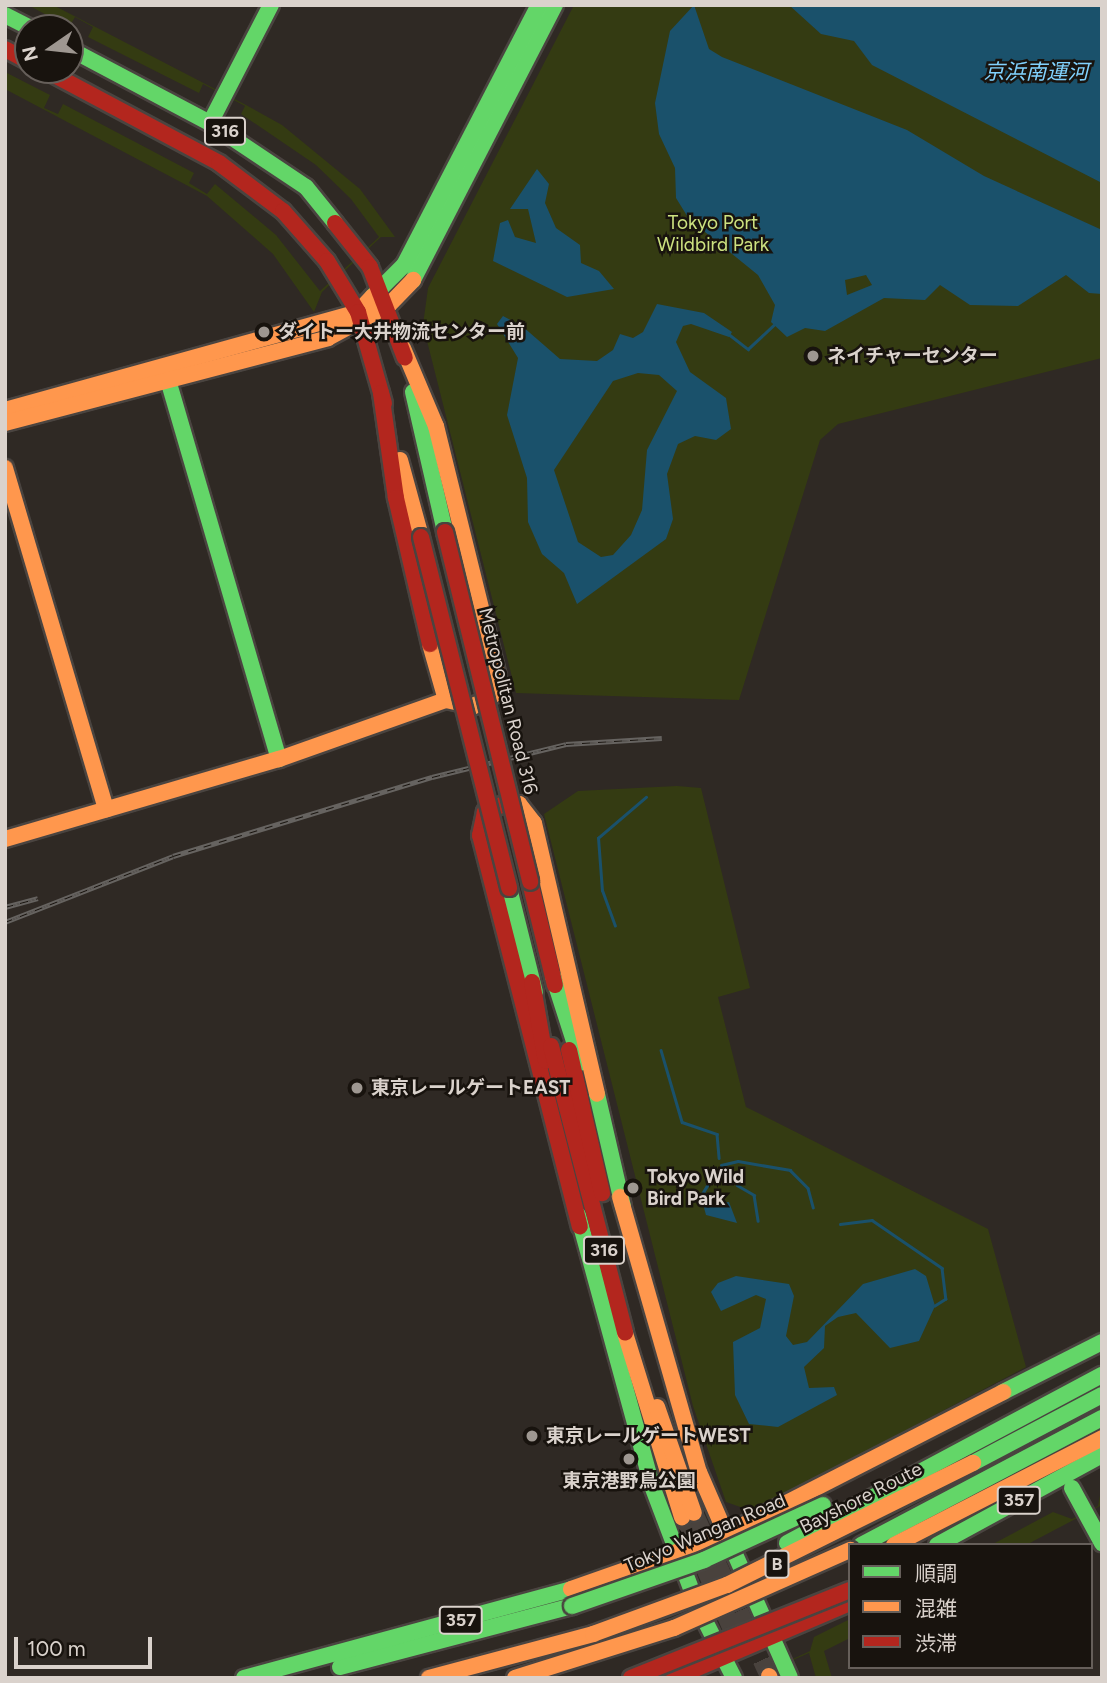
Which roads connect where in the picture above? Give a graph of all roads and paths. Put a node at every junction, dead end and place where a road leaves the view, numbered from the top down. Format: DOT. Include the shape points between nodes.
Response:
graph roads {
  1 [pos="271,5"];
  2 [pos="539,5"];
  3 [pos="555,5"];
  4 [pos="84,56"];
  5 [pos="70,84"];
  6 [pos="210,123"];
  7 [pos="387,298"];
  8 [pos="360,318"];
  9 [pos="403,348"];
  10 [pos="168,380"];
  11 [pos="381,393"];
  12 [pos="5,410"];
  13 [pos="5,423"];
  14 [pos="5,468"];
  15 [pos="446,700"];
  16 [pos="279,758"];
  17 [pos="106,809"];
  18 [pos="5,839"];
  19 [pos="553,976"];
  20 [pos="532,982"];
  21 [pos="623,1207"];
  22 [pos="580,1226"];
  23 [pos="1102,1342"];
  24 [pos="1102,1358"];
  25 [pos="1102,1376"];
  26 [pos="1102,1395"];
  27 [pos="1102,1418"];
  28 [pos="1102,1438"];
  29 [pos="1102,1455"];
  30 [pos="1102,1471"];
  31 [pos="1072,1488"];
  32 [pos="722,1536"];
  33 [pos="865,1543"];
  34 [pos="898,1543"];
  35 [pos="941,1543"];
  36 [pos="969,1543"];
  37 [pos="1102,1543"];
  38 [pos="848,1551"];
  39 [pos="676,1554"];
  40 [pos="848,1566"];
  41 [pos="848,1591"];
  42 [pos="848,1604"];
  43 [pos="771,1640"];
  44 [pos="534,1651"];
  45 [pos="724,1660"];
  46 [pos="540,1672"];
  47 [pos="244,1678"];
  48 [pos="297,1678"];
  49 [pos="429,1678"];
  50 [pos="515,1678"];
  51 [pos="631,1678"];
  52 [pos="674,1678"];
  53 [pos="734,1678"];
  54 [pos="790,1678"];
  1 -- 6 [label="main road"];
  2 -- 7 [label="main road"];
  3 -- 7 [label="main road" via="412,282"];
  4 -- 6 [label="main road, Metropolitan Road 316 / 316"];
  5 -- 8 [label="main road, Metropolitan Road 316 / 316" via="258,190 305,234"];
  6 -- 7 [label="main road, Metropolitan Road 316 / 316" via="306,187 356,245"];
  7 -- 8 [label="main road"];
  7 -- 9 [label="main road, Metropolitan Road 316 / 316"];
  8 -- 10 [label="main road"];
  8 -- 11 [label="main road, Metropolitan Road 316 / 316"];
  8 -- 12 [label="main road"];
  9 -- 15 [label="main road" via="436,426 498,677 497,690 482,704 461,708"];
  9 -- 19 [label="main road, Metropolitan Road 316 / 316, bridge"];
  10 -- 13 [label="main road"];
  10 -- 16 [label="main road"];
  11 -- 15 [label="main road" via="396,498"];
  11 -- 20 [label="main road, Metropolitan Road 316 / 316, bridge"];
  14 -- 17 [label="main road"];
  15 -- 16 [label="main road"];
  16 -- 17 [label="main road"];
  17 -- 18 [label="main road"];
  19 -- 20 [label="main road, Metropolitan Road 316 / 316" via="646,1366 688,1515 634,1368"];
  19 -- 21 [label="main road, 316"];
  20 -- 22 [label="main road, 316"];
  21 -- 22 [label="main road" via="534,823 519,804 502,804 485,812 480,835"];
  21 -- 32 [label="main road, 316" via="678,1408"];
  22 -- 39 [label="main road, 316" via="629,1415"];
  23 -- 32 [label="main road, 357"];
  24 -- 48 [label="main road, Tokyo Wangan Road / 357, bridge" via="823,1505 654,1579 458,1638"];
  25 -- 44 [label="main road, B, bridge" via="798,1538"];
  26 -- 44 [label="main road, Bayshore Route / B, bridge" via="785,1560 637,1620"];
  27 -- 33 [label="main road"];
  28 -- 34 [label="main road"];
  29 -- 35 [label="main road, 357"];
  30 -- 31 [label="main road, 357"];
  31 -- 36 [label="main road, 357"];
  31 -- 37 [label="main road"];
  32 -- 39 [label="main road, 357"];
  32 -- 43 [label="main road"];
  38 -- 46 [label="main road, B, bridge" via="700,1618"];
  39 -- 45 [label="main road, 316"];
  39 -- 47 [label="main road, 357" via="544,1599"];
  40 -- 46 [label="main road, B, bridge" via="676,1637"];
  41 -- 51 [label="main road, bridge"];
  42 -- 43 [label="main road"];
  43 -- 45 [label="main road"];
  43 -- 54 [label="main road"];
  44 -- 49 [label="main road, Bayshore Route / B, bridge"];
  45 -- 52 [label="main road"];
  45 -- 53 [label="main road"];
  46 -- 50 [label="main road, B, bridge"];
}
